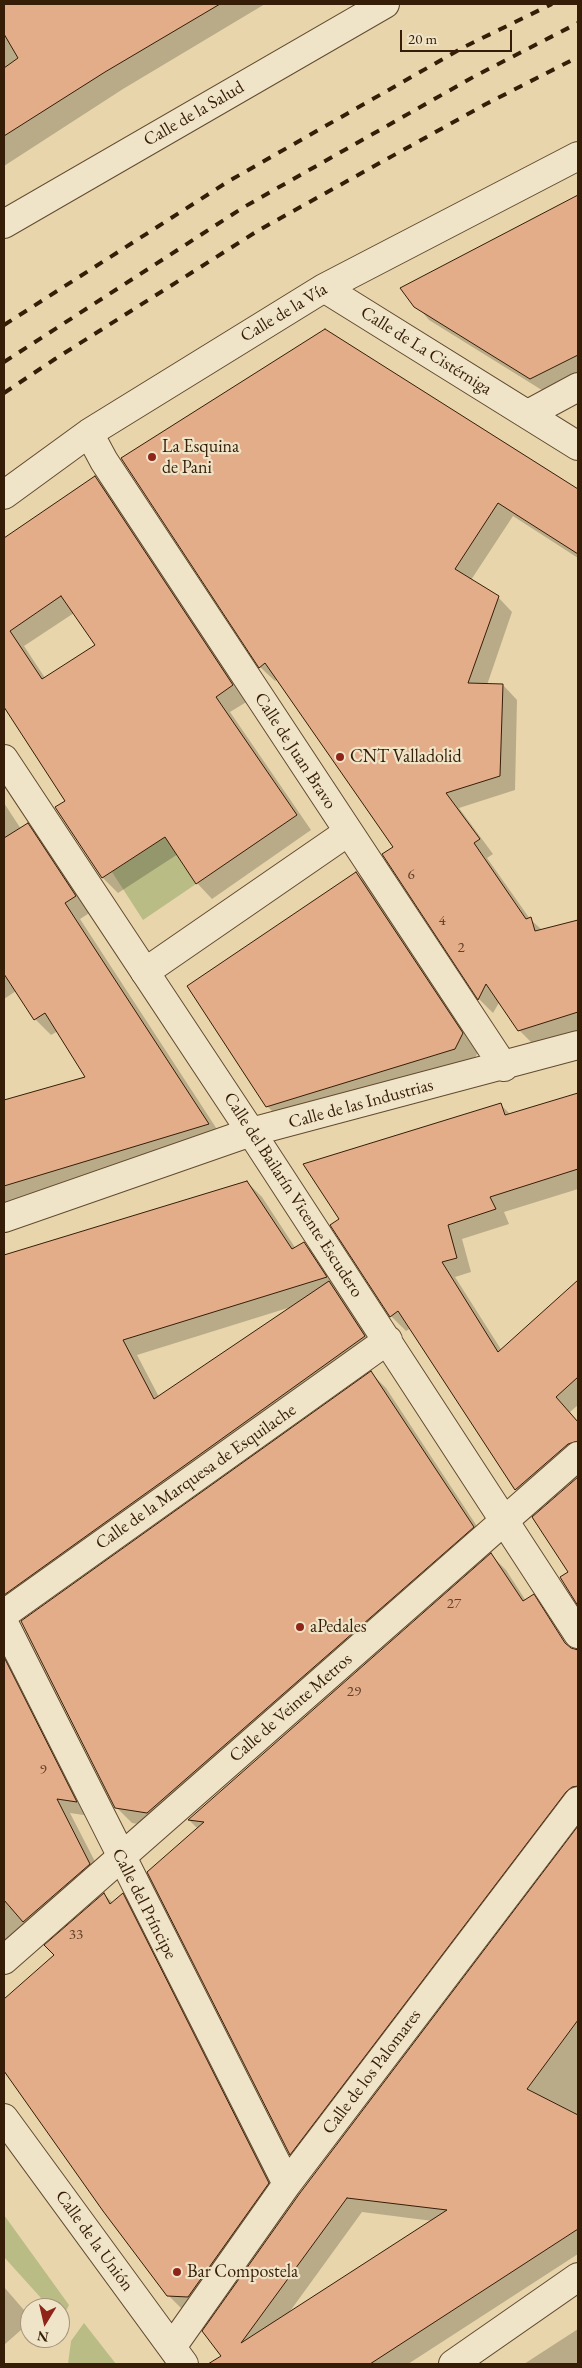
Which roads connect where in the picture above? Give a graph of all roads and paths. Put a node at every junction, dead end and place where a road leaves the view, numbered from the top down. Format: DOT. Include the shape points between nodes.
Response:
graph roads {
  1 [pos="385,4"];
  2 [pos="578,156"];
  3 [pos="4,224"];
  4 [pos="324,288"];
  5 [pos="578,387"];
  6 [pos="528,414"];
  7 [pos="89,433"];
  8 [pos="578,446"];
  9 [pos="4,495"];
  10 [pos="4,759"];
  11 [pos="348,832"];
  12 [pos="145,972"];
  13 [pos="578,1045"];
  14 [pos="504,1066"];
  15 [pos="251,1132"];
  16 [pos="4,1218"];
  17 [pos="388,1340"];
  18 [pos="578,1456"];
  19 [pos="504,1520"];
  20 [pos="4,1614"];
  21 [pos="4,1623"];
  22 [pos="578,1634"];
  23 [pos="578,1802"];
  24 [pos="121,1858"];
  25 [pos="4,1960"];
  26 [pos="4,2118"];
  27 [pos="287,2184"];
  28 [pos="578,2277"];
  29 [pos="178,2356"];
  30 [pos="453,2364"];
  1 -- 3 [label="street, Calle de la Salud"];
  2 -- 4 [label="street, Calle de la Vía"];
  4 -- 6 [label="street, Calle de La Cistérniga"];
  4 -- 7 [label="street, Calle de la Vía"];
  5 -- 6 [label="street"];
  6 -- 8 [label="street, Calle de La Cistérniga"];
  7 -- 9 [label="street, Calle de la Vía"];
  7 -- 11 [label="street, Calle de Juan Bravo" via="104,461"];
  10 -- 12 [label="street, Calle del Bailarín Vicente Escudero"];
  11 -- 12 [label="street"];
  11 -- 14 [label="street, Calle de Juan Bravo"];
  12 -- 15 [label="street, Calle del Bailarín Vicente Escudero"];
  13 -- 14 [label="street, Calle de las Industrias"];
  14 -- 15 [label="street, Calle de las Industrias"];
  15 -- 16 [label="street, Calle de las Industrias"];
  15 -- 17 [label="street, Calle del Bailarín Vicente Escudero"];
  17 -- 19 [label="street, Calle del Bailarín Vicente Escudero"];
  17 -- 20 [label="street, Calle de la Marquesa de Esquilache"];
  18 -- 19 [label="street, Calle de Veinte Metros"];
  19 -- 22 [label="street, Calle del Bailarín Vicente Escudero"];
  19 -- 24 [label="street, Calle de Veinte Metros"];
  21 -- 24 [label="street, Calle del Príncipe"];
  23 -- 27 [label="street, Calle de los Palomares"];
  24 -- 25 [label="street, Calle de Veinte Metros"];
  24 -- 27 [label="street, Calle del Príncipe"];
  26 -- 29 [label="street, Calle de la Unión"];
  27 -- 29 [label="street, Calle de los Palomares"];
  28 -- 30 [label="street"];
}
